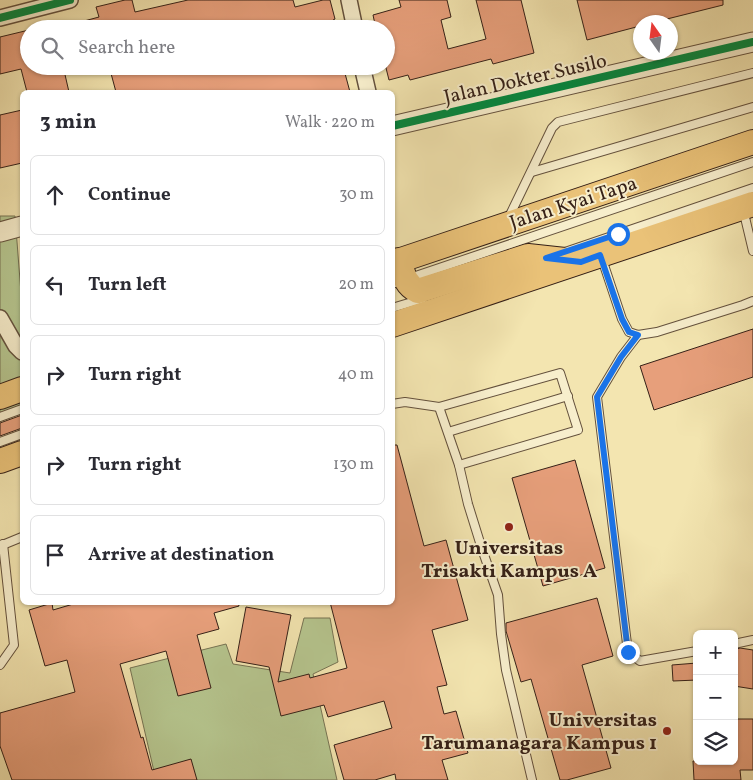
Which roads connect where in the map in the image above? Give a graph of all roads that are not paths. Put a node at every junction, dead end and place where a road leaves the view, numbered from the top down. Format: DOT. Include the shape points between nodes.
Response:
graph roads {
  1 [pos="70,0"];
  2 [pos="349,0"];
  3 [pos="0,18"];
  4 [pos="352,20"];
  5 [pos="753,42"];
  6 [pos="753,73"];
  7 [pos="364,75"];
  8 [pos="368,90"];
  9 [pos="753,107"];
  10 [pos="395,125"];
  11 [pos="753,142"];
  12 [pos="753,162"];
  13 [pos="532,172"];
  14 [pos="750,200"];
  15 [pos="506,224"];
  16 [pos="20,227"];
  17 [pos="0,232"];
  18 [pos="753,251"];
  19 [pos="546,258"];
  20 [pos="591,258"];
  21 [pos="397,271"];
  22 [pos="753,301"];
  23 [pos="395,307"];
  24 [pos="0,318"];
  25 [pos="395,324"];
  26 [pos="638,335"];
  27 [pos="20,350"];
  28 [pos="20,390"];
  29 [pos="568,396"];
  30 [pos="0,397"];
  31 [pos="395,404"];
  32 [pos="439,407"];
  33 [pos="20,410"];
  34 [pos="0,417"];
  35 [pos="448,432"];
  36 [pos="20,435"];
  37 [pos="0,442"];
  38 [pos="20,454"];
  39 [pos="0,461"];
  40 [pos="459,465"];
  41 [pos="20,538"];
  42 [pos="2,545"];
  43 [pos="753,640"];
  44 [pos="738,643"];
  45 [pos="693,652"];
  46 [pos="0,665"];
  47 [pos="532,780"];
  1 -- 3 [label="street"];
  2 -- 4 [label="street"];
  5 -- 10 [label="street, Jalan Dokter Susilo"];
  6 -- 13 [label="lane" via="558,122 552,128"];
  7 -- 8 [label="street"];
  9 -- 13 [label="lane"];
  11 -- 15 [label="main road, Jalan Kyai Tapa"];
  12 -- 21 [label="lane"];
  13 -- 15 [label="lane"];
  14 -- 18 [label="lane"];
  14 -- 19 [label="lane"];
  14 -- 20 [label="main road"];
  15 -- 21 [label="main road, Jalan Kyai Tapa"];
  16 -- 17 [label="street"];
  19 -- 20 [label="main road"];
  19 -- 21 [label="main road" via="528,256 418,291 410,288"];
  19 -- 23 [label="lane"];
  20 -- 25 [label="main road"];
  20 -- 26 [label="lane" via="629,332"];
  22 -- 26 [label="lane" via="657,332"];
  24 -- 27 [label="street"];
  26 -- 45 [label="lane" via="597,397 628,652 640,661"];
  28 -- 30 [label="main road"];
  29 -- 32 [label="lane" via="560,373"];
  29 -- 35 [label="lane"];
  29 -- 40 [label="lane" via="578,430"];
  31 -- 32 [label="lane"];
  32 -- 35 [label="lane"];
  33 -- 34 [label="lane"];
  35 -- 40 [label="lane"];
  36 -- 37 [label="lane"];
  38 -- 39 [label="main road"];
  40 -- 47 [label="lane" via="498,595 506,670"];
  41 -- 42 [label="lane"];
  42 -- 46 [label="lane" via="14,645"];
  43 -- 44 [label="lane"];
}
